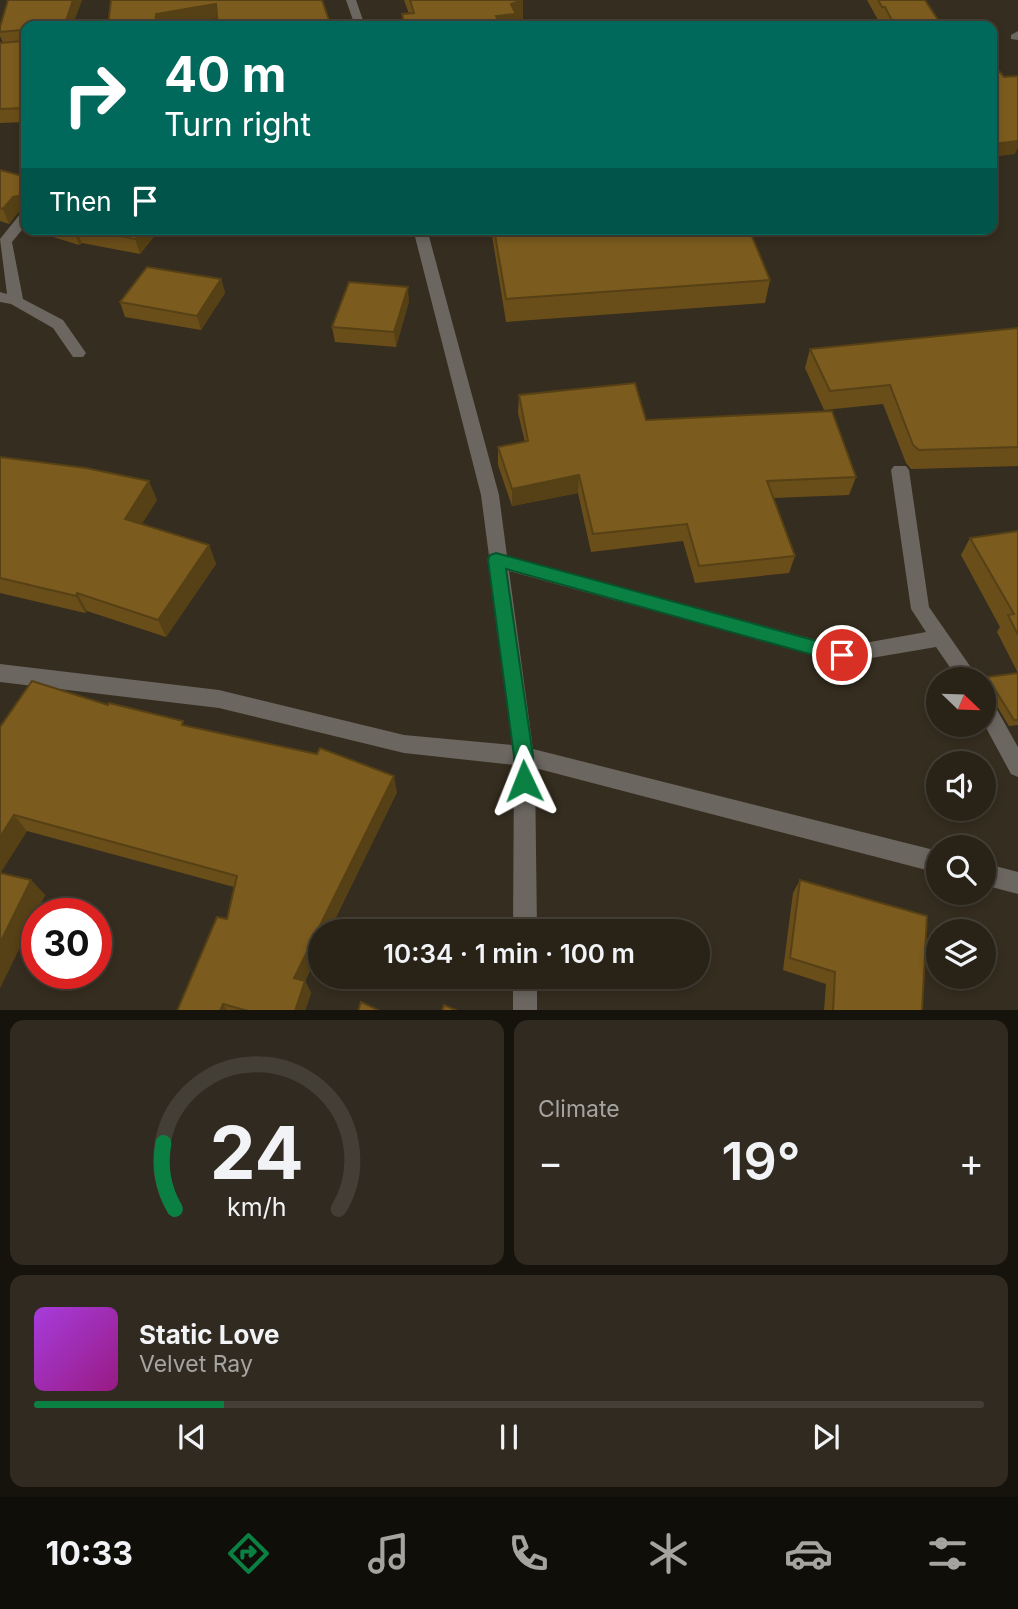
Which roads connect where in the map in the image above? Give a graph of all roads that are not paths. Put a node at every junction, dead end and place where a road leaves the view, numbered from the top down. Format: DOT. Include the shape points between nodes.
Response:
graph roads {
  1 [pos="351,0"];
  2 [pos="358,21"];
  3 [pos="21,222"];
  4 [pos="422,235"];
  5 [pos="0,297"];
  6 [pos="16,301"];
  7 [pos="78,353"];
  8 [pos="900,470"];
  9 [pos="496,560"];
  10 [pos="940,638"];
  11 [pos="961,667"];
  12 [pos="0,673"];
  13 [pos="996,727"];
  14 [pos="523,756"];
  15 [pos="1018,767"];
  16 [pos="926,859"];
  17 [pos="996,877"];
  18 [pos="1018,883"];
  19 [pos="525,919"];
  20 [pos="525,989"];
  21 [pos="525,1010"];
  1 -- 2 [label="street"];
  3 -- 6 [label="street" via="5,242"];
  4 -- 9 [label="street" via="490,495"];
  5 -- 6 [label="street"];
  6 -- 7 [label="street" via="58,324"];
  8 -- 10 [label="street" via="920,609"];
  9 -- 10 [label="street" via="842,655"];
  9 -- 14 [label="street"];
  10 -- 11 [label="street"];
  12 -- 14 [label="street" via="219,699 404,744"];
  13 -- 15 [label="street"];
  14 -- 16 [label="street"];
  14 -- 19 [label="street"];
  17 -- 18 [label="street"];
  20 -- 21 [label="street"];
}
